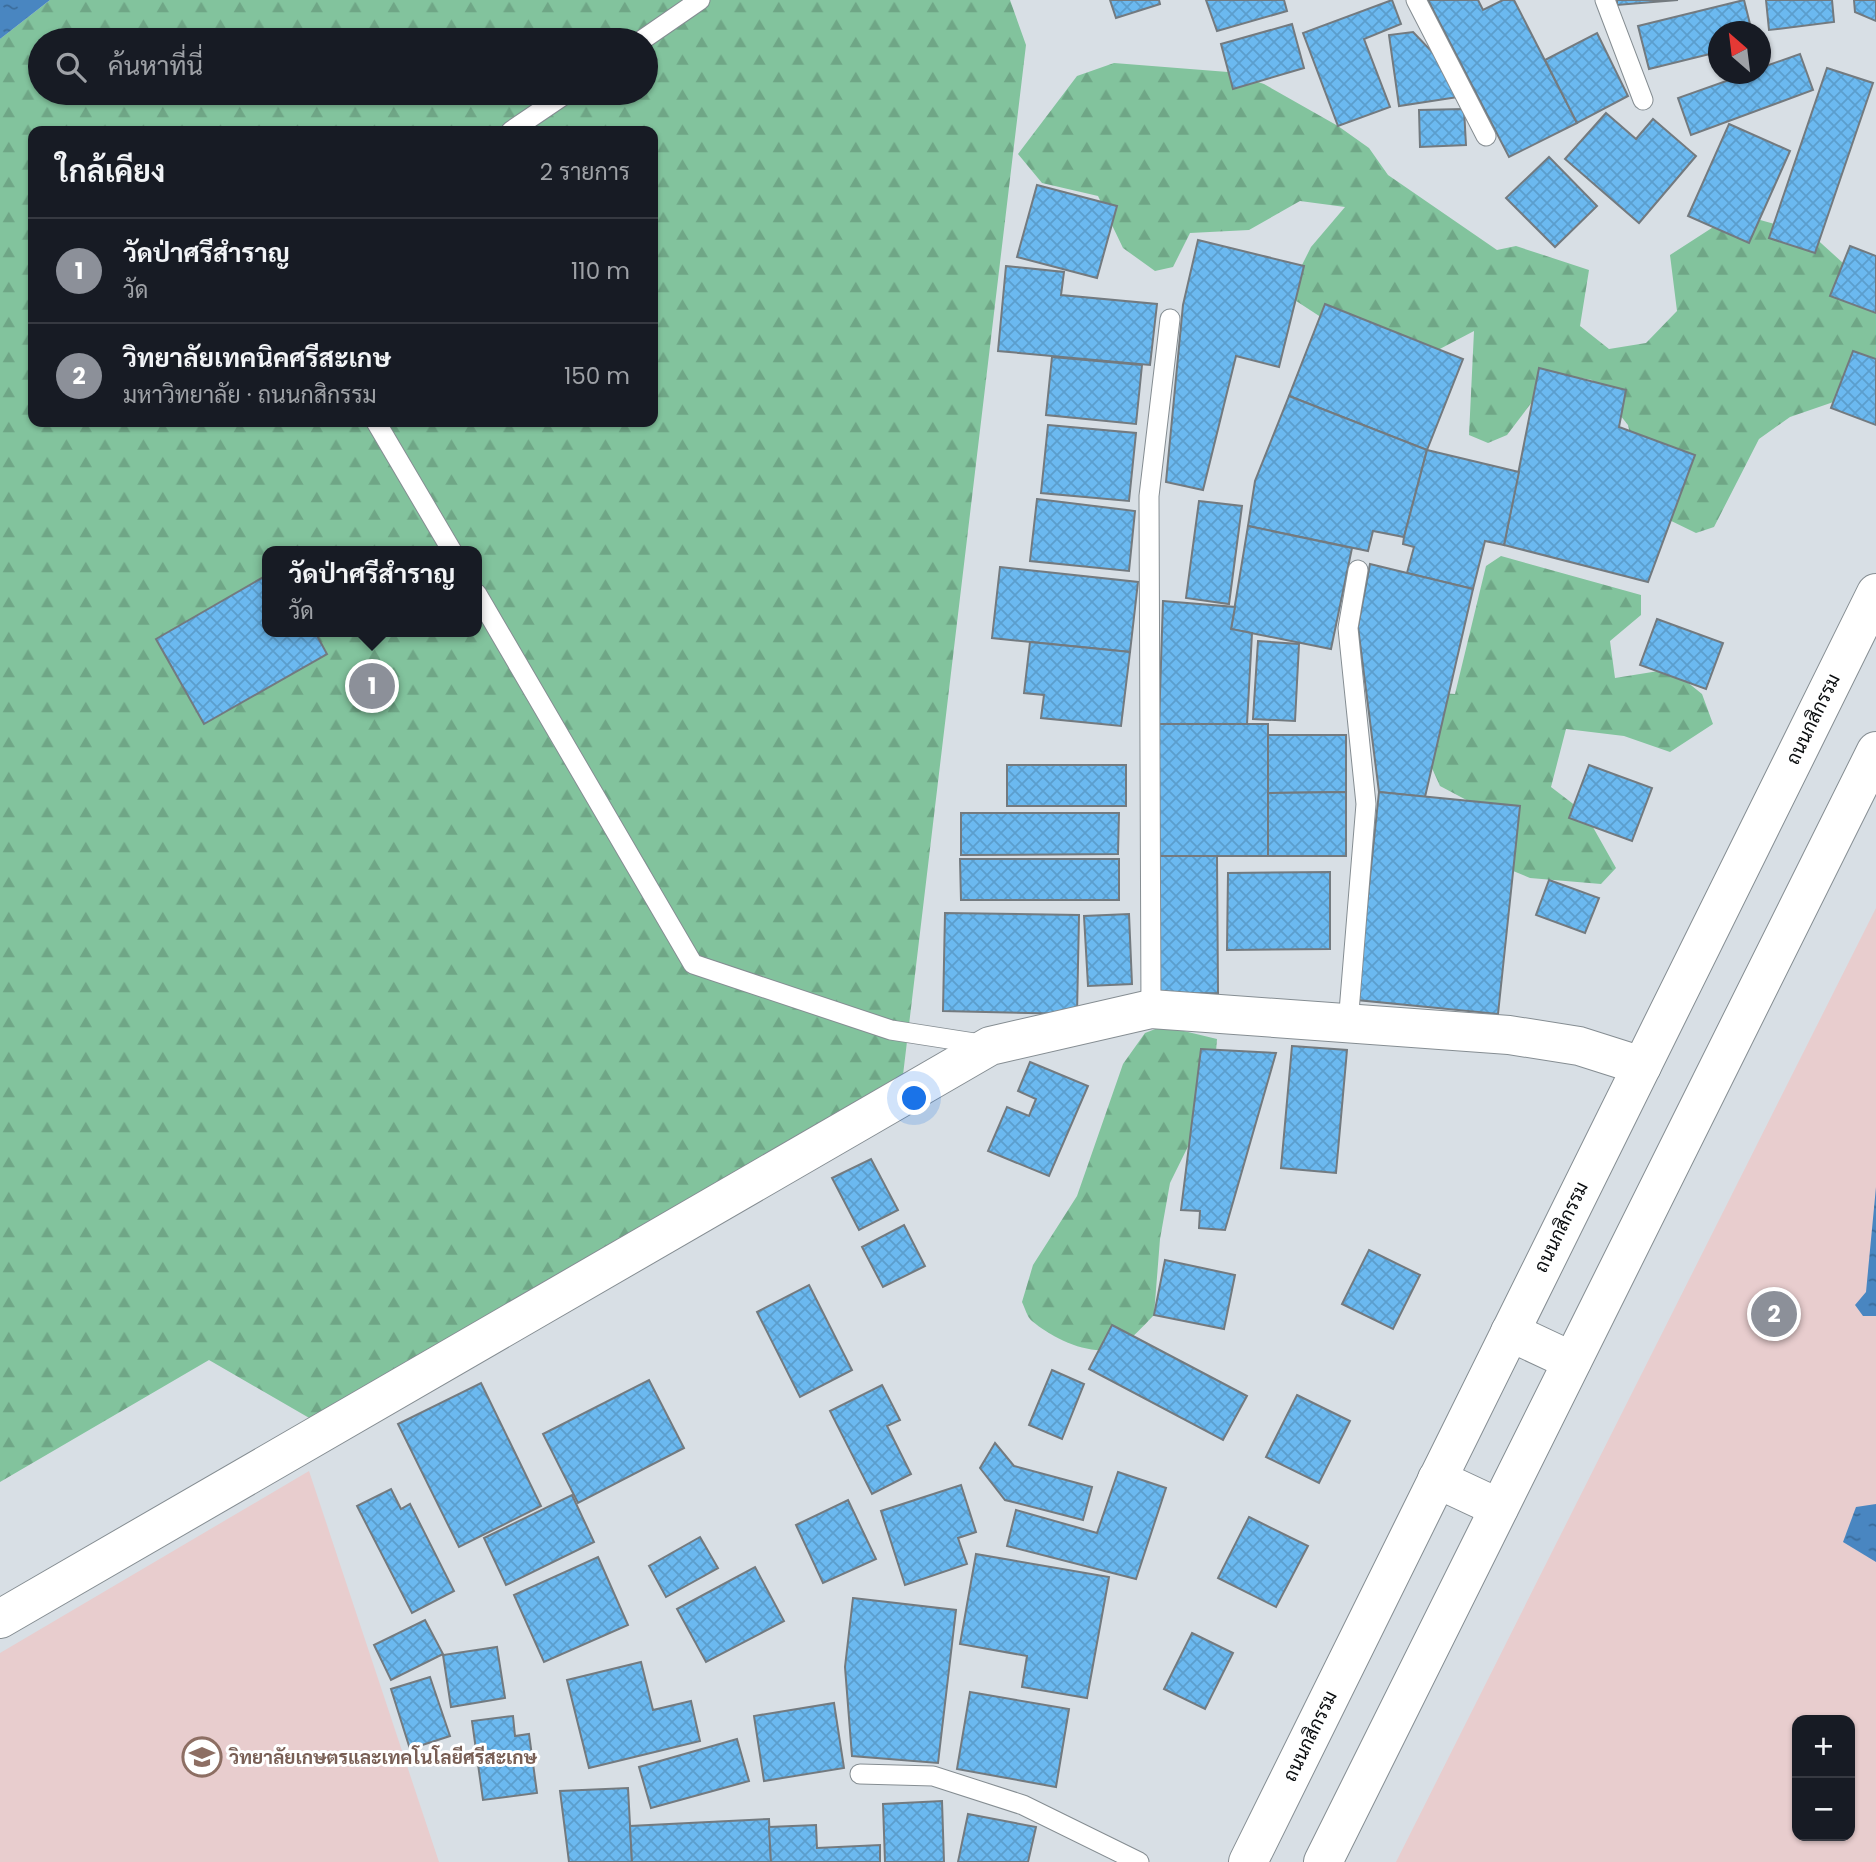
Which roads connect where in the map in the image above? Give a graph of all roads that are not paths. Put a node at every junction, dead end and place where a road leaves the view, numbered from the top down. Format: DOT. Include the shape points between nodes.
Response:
graph roads {
  1 [pos="700,0"];
  2 [pos="1416,0"];
  3 [pos="1605,0"];
  4 [pos="658,29"];
  5 [pos="1643,100"];
  6 [pos="549,105"];
  7 [pos="518,126"];
  8 [pos="1486,136"];
  9 [pos="1170,319"];
  10 [pos="379,427"];
  11 [pos="449,546"];
  12 [pos="1358,570"];
  13 [pos="1876,593"];
  14 [pos="482,603"];
  15 [pos="1876,751"];
  16 [pos="1151,1009"];
  17 [pos="1348,1024"];
  18 [pos="990,1046"];
  19 [pos="1642,1066"];
  20 [pos="1510,1332"];
  21 [pos="1572,1361"];
  22 [pos="1437,1479"];
  23 [pos="1499,1508"];
  24 [pos="0,1619"];
  25 [pos="859,1774"];
  26 [pos="1139,1862"];
  27 [pos="1248,1862"];
  28 [pos="1323,1862"];
  1 -- 4 [label="lane"];
  2 -- 8 [label="lane"];
  3 -- 5 [label="lane"];
  6 -- 7 [label="lane"];
  9 -- 16 [label="lane" via="1149,496"];
  10 -- 11 [label="lane"];
  12 -- 17 [label="lane" via="1348,628 1366,804"];
  13 -- 19 [label="main road, ถนนกสิกรรม"];
  14 -- 18 [label="lane" via="693,964 891,1030"];
  15 -- 21 [label="main road"];
  16 -- 17 [label="main road"];
  16 -- 18 [label="main road"];
  17 -- 19 [label="main road" via="1509,1035 1579,1046"];
  18 -- 24 [label="main road"];
  19 -- 20 [label="main road, ถนนกสิกรรม"];
  20 -- 21 [label="main road"];
  20 -- 22 [label="main road, ถนนกสิกรรม"];
  21 -- 23 [label="main road"];
  22 -- 23 [label="main road"];
  22 -- 27 [label="main road, ถนนกสิกรรม"];
  23 -- 28 [label="main road"];
  25 -- 26 [label="lane" via="946,1780 1023,1805"];
}
